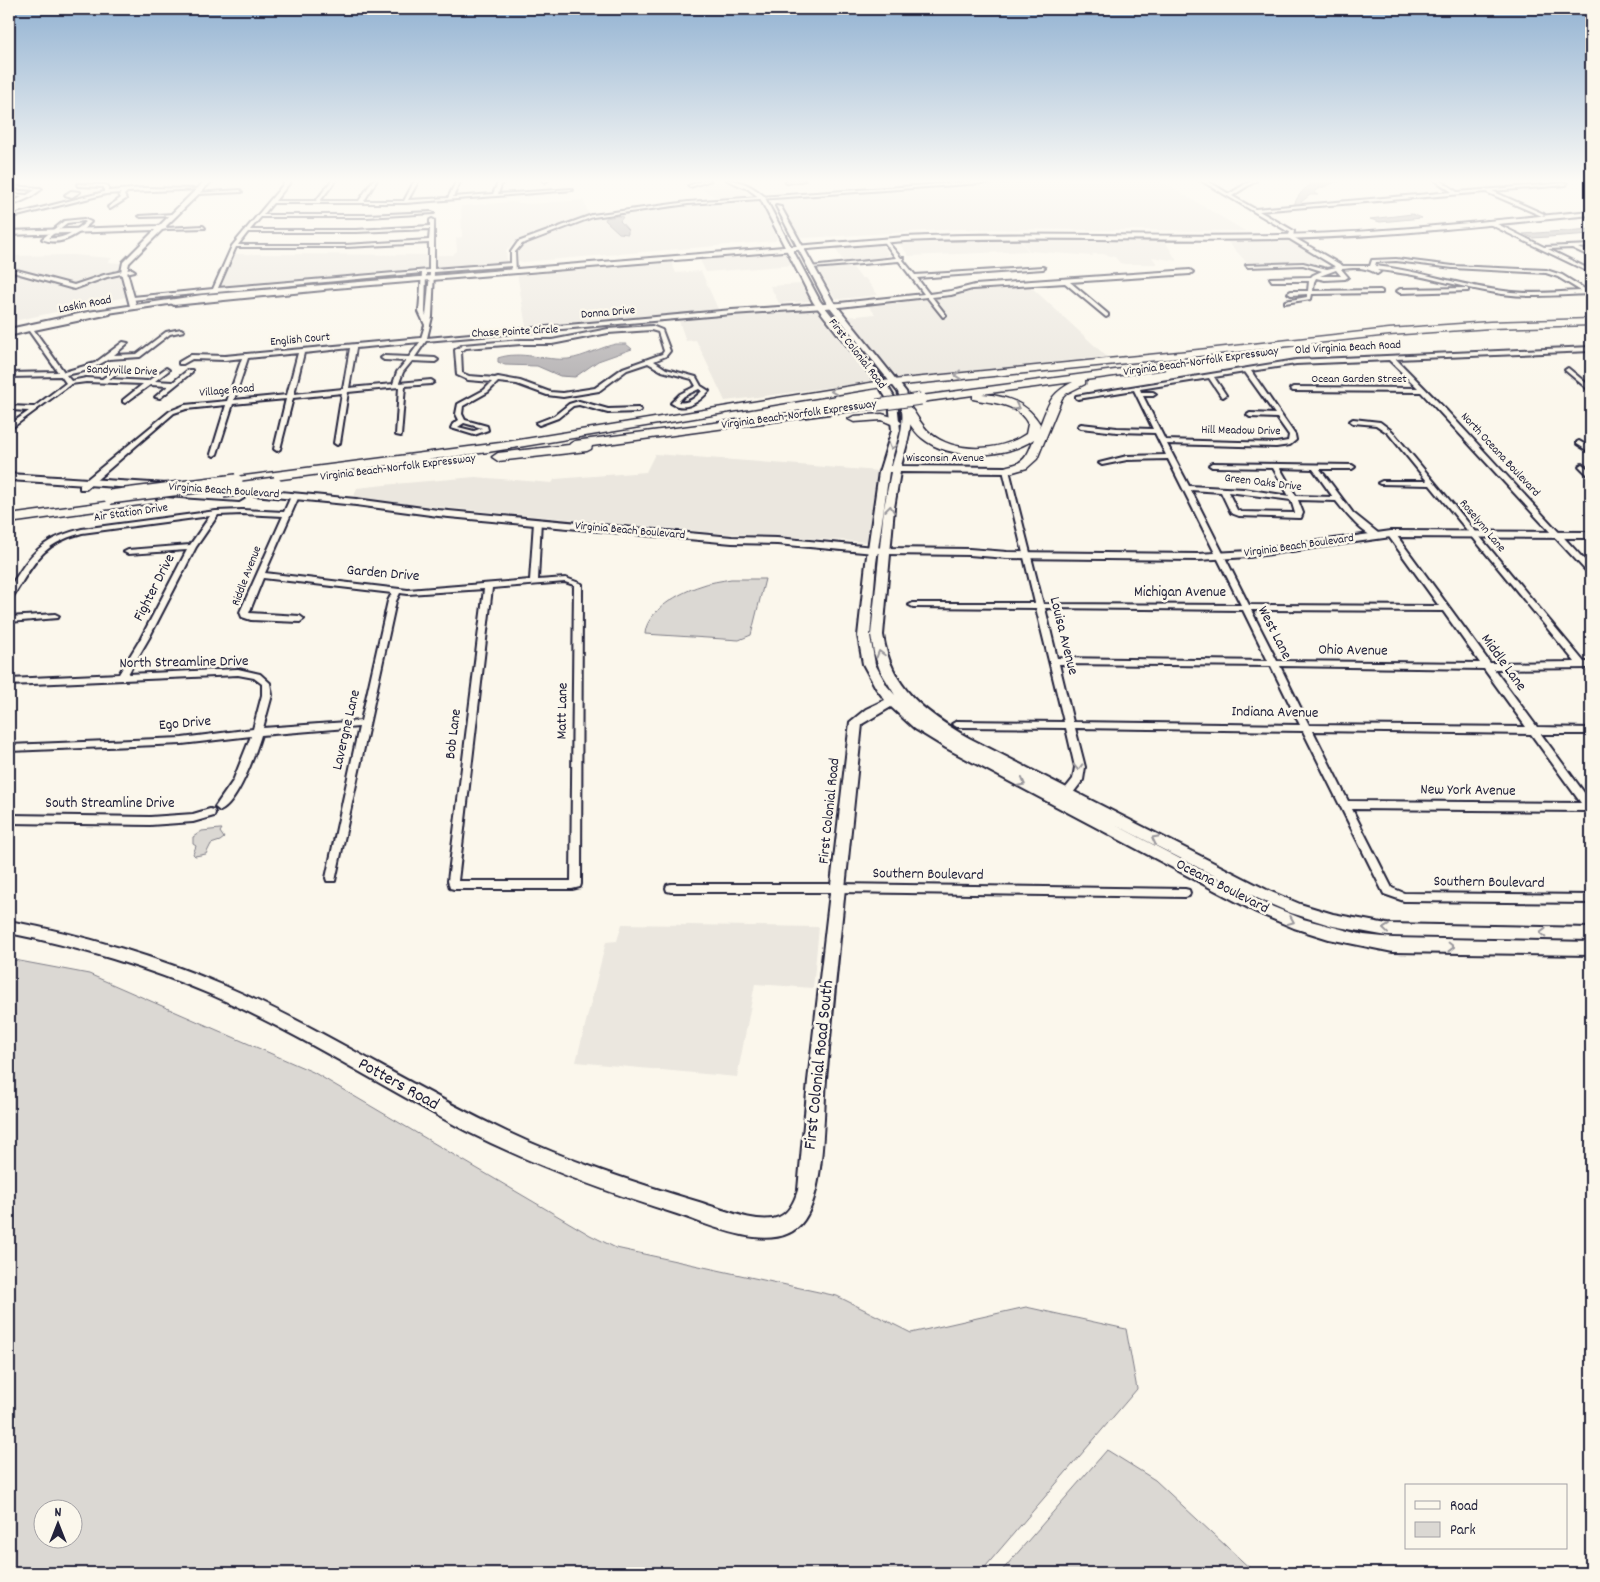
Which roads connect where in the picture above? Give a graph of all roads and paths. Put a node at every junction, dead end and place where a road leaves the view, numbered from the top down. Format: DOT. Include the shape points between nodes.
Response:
graph roads {
  1 [pos="135,254"];
  2 [pos="140,254"];
  3 [pos="231,254"];
  4 [pos="431,254"];
  5 [pos="512,254"];
  6 [pos="686,254"];
  7 [pos="792,254"];
  8 [pos="804,254"];
  9 [pos="895,254"];
  10 [pos="901,254"];
  11 [pos="1319,254"];
  12 [pos="1555,254"];
  13 [pos="898,259"];
  14 [pos="906,259"];
  15 [pos="1248,266"];
  16 [pos="513,267"];
  17 [pos="812,267"];
  18 [pos="1372,267"];
  19 [pos="1042,268"];
  20 [pos="1340,268"];
  21 [pos="9,270"];
  22 [pos="1327,270"];
  23 [pos="124,272"];
  24 [pos="1190,272"];
  25 [pos="1591,272"];
  26 [pos="1406,273"];
  27 [pos="133,274"];
  28 [pos="428,276"];
  29 [pos="913,277"];
  30 [pos="920,277"];
  31 [pos="1314,277"];
  32 [pos="358,279"];
  33 [pos="1272,279"];
  34 [pos="1066,281"];
  35 [pos="1443,281"];
  36 [pos="1488,283"];
  37 [pos="1477,288"];
  38 [pos="215,290"];
  39 [pos="1400,291"];
  40 [pos="1380,292"];
  41 [pos="1589,292"];
  42 [pos="1291,293"];
  43 [pos="930,294"];
  44 [pos="1310,294"];
  45 [pos="138,302"];
  46 [pos="1287,302"];
  47 [pos="818,304"];
  48 [pos="831,304"];
  49 [pos="946,315"];
  50 [pos="1106,315"];
  51 [pos="630,322"];
  52 [pos="1591,322"];
  53 [pos="561,327"];
  54 [pos="836,327"];
  55 [pos="553,328"];
  56 [pos="1591,328"];
  57 [pos="10,329"];
  58 [pos="30,329"];
  59 [pos="632,329"];
  60 [pos="180,331"];
  61 [pos="857,336"];
  62 [pos="846,338"];
  63 [pos="424,340"];
  64 [pos="567,340"];
  65 [pos="552,342"];
  66 [pos="126,343"];
  67 [pos="353,346"];
  68 [pos="868,349"];
  69 [pos="1591,349"];
  70 [pos="301,351"];
  71 [pos="1198,353"];
  72 [pos="246,356"];
  73 [pos="107,357"];
  74 [pos="1390,357"];
  75 [pos="384,358"];
  76 [pos="410,360"];
  77 [pos="435,360"];
  78 [pos="650,361"];
  79 [pos="181,363"];
  80 [pos="1170,366"];
  81 [pos="121,368"];
  82 [pos="1246,369"];
  83 [pos="166,370"];
  84 [pos="1568,370"];
  85 [pos="190,371"];
  86 [pos="62,373"];
  87 [pos="1210,375"];
  88 [pos="9,377"];
  89 [pos="498,379"];
  90 [pos="104,380"];
  91 [pos="431,382"];
  92 [pos="894,382"];
  93 [pos="69,383"];
  94 [pos="149,383"];
  95 [pos="174,384"];
  96 [pos="882,384"];
  97 [pos="401,385"];
  98 [pos="699,387"];
  99 [pos="1293,389"];
  100 [pos="1424,390"];
  101 [pos="1591,390"];
  102 [pos="346,391"];
  103 [pos="1137,391"];
  104 [pos="576,394"];
  105 [pos="1153,394"];
  106 [pos="919,395"];
  107 [pos="1223,395"];
  108 [pos="290,396"];
  109 [pos="934,397"];
  110 [pos="1078,397"];
  111 [pos="158,398"];
  112 [pos="875,400"];
  113 [pos="126,401"];
  114 [pos="230,402"];
  115 [pos="579,402"];
  116 [pos="9,408"];
  117 [pos="35,409"];
  118 [pos="638,410"];
  119 [pos="908,410"];
  120 [pos="1250,415"];
  121 [pos="1279,416"];
  122 [pos="463,421"];
  123 [pos="1353,421"];
  124 [pos="539,423"];
  125 [pos="896,423"];
  126 [pos="1081,426"];
  127 [pos="9,428"];
  128 [pos="1158,431"];
  129 [pos="399,435"];
  130 [pos="1163,442"];
  131 [pos="1579,443"];
  132 [pos="337,444"];
  133 [pos="488,448"];
  134 [pos="278,449"];
  135 [pos="1591,451"];
  136 [pos="214,454"];
  137 [pos="1170,457"];
  138 [pos="1102,463"];
  139 [pos="1212,465"];
  140 [pos="413,466"];
  141 [pos="1275,466"];
  142 [pos="1315,467"];
  143 [pos="1352,467"];
  144 [pos="1591,467"];
  145 [pos="890,469"];
  146 [pos="1006,470"];
  147 [pos="1591,475"];
  148 [pos="9,477"];
  149 [pos="9,483"];
  150 [pos="1382,483"];
  151 [pos="1432,483"];
  152 [pos="86,485"];
  153 [pos="1186,488"];
  154 [pos="1223,489"];
  155 [pos="293,499"];
  156 [pos="1294,499"];
  157 [pos="1338,499"];
  158 [pos="9,510"];
  159 [pos="216,513"];
  160 [pos="286,514"];
  161 [pos="9,519"];
  162 [pos="538,522"];
  163 [pos="1391,534"];
  164 [pos="1474,534"];
  165 [pos="1375,535"];
  166 [pos="1557,535"];
  167 [pos="1591,535"];
  168 [pos="192,546"];
  169 [pos="128,552"];
  170 [pos="879,554"];
  171 [pos="1028,556"];
  172 [pos="1220,557"];
  173 [pos="1591,571"];
  174 [pos="259,575"];
  175 [pos="534,582"];
  176 [pos="488,586"];
  177 [pos="397,591"];
  178 [pos="9,596"];
  179 [pos="913,605"];
  180 [pos="1040,606"];
  181 [pos="1246,607"];
  182 [pos="1446,609"];
  183 [pos="55,616"];
  184 [pos="300,619"];
  185 [pos="9,620"];
  186 [pos="1054,661"];
  187 [pos="1274,664"];
  188 [pos="1587,665"];
  189 [pos="1487,666"];
  190 [pos="122,677"];
  191 [pos="9,682"];
  192 [pos="898,699"];
  193 [pos="364,724"];
  194 [pos="958,724"];
  195 [pos="1070,725"];
  196 [pos="1306,728"];
  197 [pos="1534,731"];
  198 [pos="1591,731"];
  199 [pos="256,732"];
  200 [pos="9,748"];
  201 [pos="1063,798"];
  202 [pos="1345,805"];
  203 [pos="220,807"];
  204 [pos="1591,808"];
  205 [pos="210,812"];
  206 [pos="9,819"];
  207 [pos="331,878"];
  208 [pos="454,886"];
  209 [pos="671,888"];
  210 [pos="1388,891"];
  211 [pos="1185,893"];
  212 [pos="837,895"];
  213 [pos="1591,899"];
  214 [pos="9,927"];
  215 [pos="1591,934"];
  216 [pos="1591,949"];
  217 [pos="790,1222"];
  1 -- 23 [label="main road" via="126,262"];
  2 -- 27 [label="main road" via="135,260"];
  3 -- 38 [label="street"];
  4 -- 28 [label="street"];
  5 -- 16 [label="street"];
  6 -- 16 [label="main road, Laskin Road"];
  7 -- 47 [label="main road, First Colonial Road"];
  8 -- 17 [label="main road, First Colonial Road"];
  9 -- 13 [label="street"];
  10 -- 14 [label="street"];
  11 -- 20 [label="street"];
  12 -- 25 [label="street"];
  13 -- 14 [label="street"];
  13 -- 17 [label="street"];
  13 -- 29 [label="street"];
  14 -- 30 [label="street"];
  15 -- 22 [label="street" via="1303,264"];
  16 -- 28 [label="main road, Laskin Road"];
  16 -- 28 [label="main road, Laskin Road" via="493,272"];
  17 -- 48 [label="main road, First Colonial Road"];
  18 -- 20 [label="street"];
  18 -- 26 [label="street"];
  18 -- 26 [label="street" via="1384,276"];
  18 -- 41 [label="street" via="1375,260 1390,259 1453,267 1546,272"];
  19 -- 30 [label="street"];
  20 -- 22 [label="street"];
  20 -- 31 [label="street" via="1345,277"];
  21 -- 23 [label="street" via="72,287"];
  22 -- 31 [label="street"];
  23 -- 27 [label="street"];
  23 -- 45 [label="main road"];
  24 -- 34 [label="street, Donna Drive"];
  26 -- 35 [label="street"];
  28 -- 32 [label="main road, Laskin Road"];
  28 -- 45 [label="main road, Laskin Road"];
  28 -- 63 [label="street" via="422,312 426,324"];
  29 -- 30 [label="street"];
  29 -- 43 [label="street"];
  30 -- 43 [label="street"];
  31 -- 33 [label="street"];
  31 -- 44 [label="street"];
  32 -- 38 [label="street, Laskin Road"];
  32 -- 45 [label="main road, Laskin Road"];
  34 -- 43 [label="street, Donna Drive" via="975,287"];
  34 -- 50 [label="street"];
  35 -- 36 [label="street" via="1449,279 1481,286"];
  35 -- 37 [label="street"];
  37 -- 39 [label="street"];
  37 -- 41 [label="street" via="1520,294"];
  38 -- 45 [label="street, Laskin Road"];
  40 -- 44 [label="street"];
  42 -- 44 [label="street"];
  43 -- 48 [label="street, Donna Drive"];
  43 -- 49 [label="street"];
  44 -- 46 [label="street" via="1307,299"];
  45 -- 57 [label="main road, Laskin Road"];
  45 -- 58 [label="street, Laskin Road"];
  47 -- 48 [label="street, Donna Drive"];
  47 -- 51 [label="street, Donna Drive"];
  47 -- 54 [label="main road, First Colonial Road"];
  48 -- 61 [label="main road, First Colonial Road"];
  51 -- 53 [label="street, Donna Drive"];
  51 -- 59 [label="street"];
  52 -- 71 [label="highway, Virginia Beach-Norfolk Expressway" via="1423,328"];
  53 -- 55 [label="street, Donna Drive"];
  53 -- 64 [label="street"];
  54 -- 61 [label="main road"];
  54 -- 62 [label="main road, First Colonial Road"];
  55 -- 63 [label="street, Donna Drive"];
  55 -- 65 [label="street"];
  56 -- 80 [label="highway, Virginia Beach-Norfolk Expressway" via="1389,338"];
  57 -- 58 [label="street, Laskin Road"];
  58 -- 86 [label="street"];
  59 -- 64 [label="street, Chase Pointe Circle"];
  59 -- 78 [label="street, Chase Pointe Circle" via="660,331 666,353"];
  60 -- 73 [label="street" via="168,333 138,356"];
  61 -- 68 [label="main road, First Colonial Road"];
  62 -- 68 [label="main road" via="854,339"];
  62 -- 96 [label="main road, First Colonial Road"];
  63 -- 67 [label="street, English Court"];
  63 -- 76 [label="street"];
  64 -- 65 [label="street, Chase Pointe Circle"];
  65 -- 89 [label="street, Chase Pointe Circle" via="486,344 458,350 460,375"];
  66 -- 73 [label="street"];
  67 -- 70 [label="street, English Court"];
  67 -- 102 [label="street"];
  68 -- 92 [label="main road, First Colonial Road"];
  69 -- 74 [label="street, Old Virginia Beach Road"];
  70 -- 72 [label="street, English Court"];
  70 -- 108 [label="street"];
  71 -- 92 [label="highway, one-way"];
  71 -- 106 [label="highway, Virginia Beach-Norfolk Expressway"];
  72 -- 79 [label="street, English Court" via="220,359 191,357"];
  72 -- 114 [label="street"];
  73 -- 86 [label="street" via="94,365"];
  74 -- 82 [label="street, Old Virginia Beach Road" via="1296,362"];
  74 -- 100 [label="street, North Oceana Boulevard"];
  75 -- 76 [label="street"];
  76 -- 77 [label="street"];
  76 -- 97 [label="street" via="398,375 396,384"];
  78 -- 98 [label="street" via="664,370 694,378"];
  78 -- 104 [label="street, Chase Pointe Circle" via="625,369 600,388"];
  80 -- 109 [label="highway, Virginia Beach-Norfolk Expressway"];
  80 -- 146 [label="highway" via="1091,380 1063,391 1057,397 1033,456 1023,465"];
  81 -- 90 [label="street"];
  82 -- 87 [label="street, Old Virginia Beach Road"];
  82 -- 121 [label="street, Hill Meadow Drive"];
  83 -- 94 [label="street"];
  84 -- 101 [label="street"];
  85 -- 95 [label="street"];
  86 -- 88 [label="street" via="44,380"];
  86 -- 93 [label="street"];
  87 -- 103 [label="street, Old Virginia Beach Road"];
  87 -- 107 [label="street"];
  89 -- 104 [label="street, Chase Pointe Circle" via="518,382 552,395"];
  89 -- 122 [label="street" via="486,391 460,405 459,414"];
  90 -- 93 [label="street, Sandyville Drive"];
  90 -- 94 [label="street, Sandyville Drive"];
  91 -- 97 [label="street, Village Road"];
  92 -- 96 [label="highway"];
  92 -- 119 [label="main road, First Colonial Road"];
  93 -- 117 [label="street"];
  94 -- 95 [label="street, Sandyville Drive"];
  94 -- 113 [label="street"];
  95 -- 111 [label="street"];
  96 -- 125 [label="main road, First Colonial Road" via="893,402"];
  96 -- 133 [label="highway, one-way"];
  97 -- 102 [label="street, Village Road"];
  97 -- 129 [label="street"];
  99 -- 100 [label="street, Ocean Garden Street"];
  100 -- 166 [label="street, North Oceana Boulevard"];
  102 -- 108 [label="street, Village Road"];
  102 -- 132 [label="street"];
  103 -- 105 [label="street"];
  103 -- 110 [label="street, Old Virginia Beach Road"];
  103 -- 128 [label="street, West Lane"];
  104 -- 115 [label="street"];
  106 -- 109 [label="highway, Virginia Beach-Norfolk Expressway"];
  106 -- 112 [label="highway, Virginia Beach-Norfolk Expressway, bridge"];
  108 -- 114 [label="street, Village Road"];
  108 -- 134 [label="street"];
  109 -- 119 [label="highway, one-way" via="980,397 1012,404 1030,416 1034,432 1023,442 1002,449 959,449 929,438"];
  112 -- 133 [label="highway, Virginia Beach-Norfolk Expressway"];
  112 -- 140 [label="highway, Virginia Beach-Norfolk Expressway"];
  114 -- 136 [label="street"];
  114 -- 152 [label="street, Village Road" via="185,407 172,412"];
  115 -- 118 [label="street" via="608,411"];
  115 -- 124 [label="street" via="556,418"];
  116 -- 117 [label="street"];
  117 -- 127 [label="street"];
  119 -- 145 [label="main road, First Colonial Road" via="906,435"];
  120 -- 121 [label="street"];
  121 -- 130 [label="street, Hill Meadow Drive" via="1293,438 1288,443"];
  123 -- 151 [label="street, Roselynn Lane" via="1384,426"];
  125 -- 140 [label="highway" via="889,418 876,417"];
  125 -- 145 [label="main road, First Colonial Road, one-way"];
  126 -- 128 [label="street"];
  128 -- 130 [label="street, West Lane"];
  130 -- 137 [label="street, West Lane"];
  131 -- 135 [label="street"];
  133 -- 158 [label="highway, Virginia Beach-Norfolk Expressway, bridge"];
  137 -- 138 [label="street" via="1135,457"];
  137 -- 153 [label="street, West Lane"];
  139 -- 141 [label="street"];
  140 -- 161 [label="highway, Virginia Beach-Norfolk Expressway, bridge"];
  141 -- 142 [label="street"];
  141 -- 156 [label="street"];
  142 -- 143 [label="street"];
  142 -- 157 [label="street"];
  144 -- 147 [label="street" via="1582,466"];
  145 -- 146 [label="main road, Wisconsin Avenue"];
  145 -- 170 [label="main road, First Colonial Road"];
  146 -- 171 [label="street, Louisa Avenue"];
  148 -- 152 [label="main road, Virginia Beach Boulevard"];
  149 -- 152 [label="main road, Virginia Beach Boulevard"];
  150 -- 151 [label="street"];
  151 -- 164 [label="street, Roselynn Lane"];
  152 -- 155 [label="main road, Virginia Beach Boulevard"];
  153 -- 154 [label="street, Green Oaks Drive"];
  153 -- 172 [label="street, West Lane"];
  154 -- 156 [label="street, Green Oaks Drive"];
  154 -- 156 [label="street" via="1234,511 1243,516 1298,516"];
  155 -- 160 [label="street, Riddle Avenue"];
  155 -- 162 [label="main road, Virginia Beach Boulevard" via="404,512"];
  156 -- 157 [label="street, Green Oaks Drive"];
  157 -- 165 [label="street" via="1355,521"];
  159 -- 160 [label="street, Air Station Drive"];
  159 -- 168 [label="street, Fighter Drive"];
  159 -- 178 [label="street, Air Station Drive" via="62,536 38,551"];
  160 -- 174 [label="street, Riddle Avenue"];
  162 -- 170 [label="main road, Virginia Beach Boulevard" via="775,547"];
  162 -- 175 [label="street"];
  163 -- 164 [label="main road, Virginia Beach Boulevard"];
  163 -- 165 [label="main road, Virginia Beach Boulevard"];
  163 -- 182 [label="street, Middle Lane"];
  164 -- 166 [label="main road, Virginia Beach Boulevard"];
  164 -- 188 [label="street, Roselynn Lane"];
  165 -- 172 [label="main road, Virginia Beach Boulevard"];
  166 -- 167 [label="main road, Virginia Beach Boulevard"];
  166 -- 173 [label="street, North Oceana Boulevard"];
  168 -- 169 [label="street"];
  168 -- 190 [label="street, Fighter Drive"];
  170 -- 171 [label="main road, Virginia Beach Boulevard" via="970,558"];
  170 -- 192 [label="main road, First Colonial Road" via="878,645"];
  171 -- 172 [label="main road, Virginia Beach Boulevard"];
  171 -- 180 [label="street, Louisa Avenue"];
  172 -- 181 [label="street, West Lane"];
  174 -- 177 [label="street, Garden Drive"];
  174 -- 184 [label="street, Riddle Avenue" via="245,615 251,618"];
  175 -- 176 [label="street, Garden Drive"];
  175 -- 208 [label="street, Matt Lane" via="571,580 580,587 576,884"];
  176 -- 177 [label="street, Garden Drive"];
  176 -- 208 [label="street, Bob Lane"];
  177 -- 193 [label="street, Lavergne Lane"];
  179 -- 180 [label="street, Michigan Avenue"];
  180 -- 181 [label="street, Michigan Avenue"];
  180 -- 186 [label="street, Louisa Avenue"];
  181 -- 182 [label="street, Michigan Avenue"];
  181 -- 187 [label="street, West Lane"];
  182 -- 189 [label="street, Middle Lane"];
  183 -- 185 [label="street"];
  186 -- 187 [label="street, Ohio Avenue"];
  186 -- 195 [label="street, Louisa Avenue"];
  187 -- 189 [label="street, Ohio Avenue"];
  187 -- 196 [label="street, West Lane"];
  188 -- 189 [label="street, Ohio Avenue"];
  189 -- 197 [label="street, Middle Lane"];
  190 -- 191 [label="street, North Streamline Drive"];
  190 -- 199 [label="street, North Streamline Drive" via="238,672 258,676 266,683 268,691"];
  192 -- 201 [label="main road, Oceana Boulevard" via="906,714 932,734"];
  192 -- 212 [label="main road, First Colonial Road" via="856,722"];
  193 -- 199 [label="street, Ego Drive"];
  193 -- 207 [label="street, Lavergne Lane"];
  194 -- 195 [label="street, Indiana Avenue"];
  195 -- 196 [label="street, Indiana Avenue"];
  195 -- 201 [label="street, Louisa Avenue, one-way" via="1080,767 1078,780"];
  196 -- 197 [label="street, Indiana Avenue"];
  196 -- 202 [label="street, West Lane"];
  197 -- 198 [label="street, Indiana Avenue"];
  197 -- 204 [label="street, Middle Lane"];
  199 -- 200 [label="street, Ego Drive" via="182,741"];
  199 -- 203 [label="street, North Streamline Drive" via="244,769"];
  215 -- 201 [label="main road, Oceana Boulevard, one-way" via="1387,930 1333,920 1264,895"];
  201 -- 216 [label="main road, Oceana Boulevard, one-way" via="1261,908 1329,933 1393,945"];
  202 -- 204 [label="street, New York Avenue"];
  202 -- 210 [label="street, West Lane"];
  205 -- 206 [label="street, South Streamline Drive" via="194,818 158,820"];
  209 -- 212 [label="street, Southern Boulevard"];
  210 -- 213 [label="street, Southern Boulevard" via="1404,897"];
  211 -- 212 [label="street, Southern Boulevard"];
  212 -- 217 [label="main road, First Colonial Road South" via="808,1190 801,1210"];
  214 -- 217 [label="main road, Potters Road" via="110,951 200,982 286,1023 439,1108 570,1167 756,1229 774,1229"];
}
